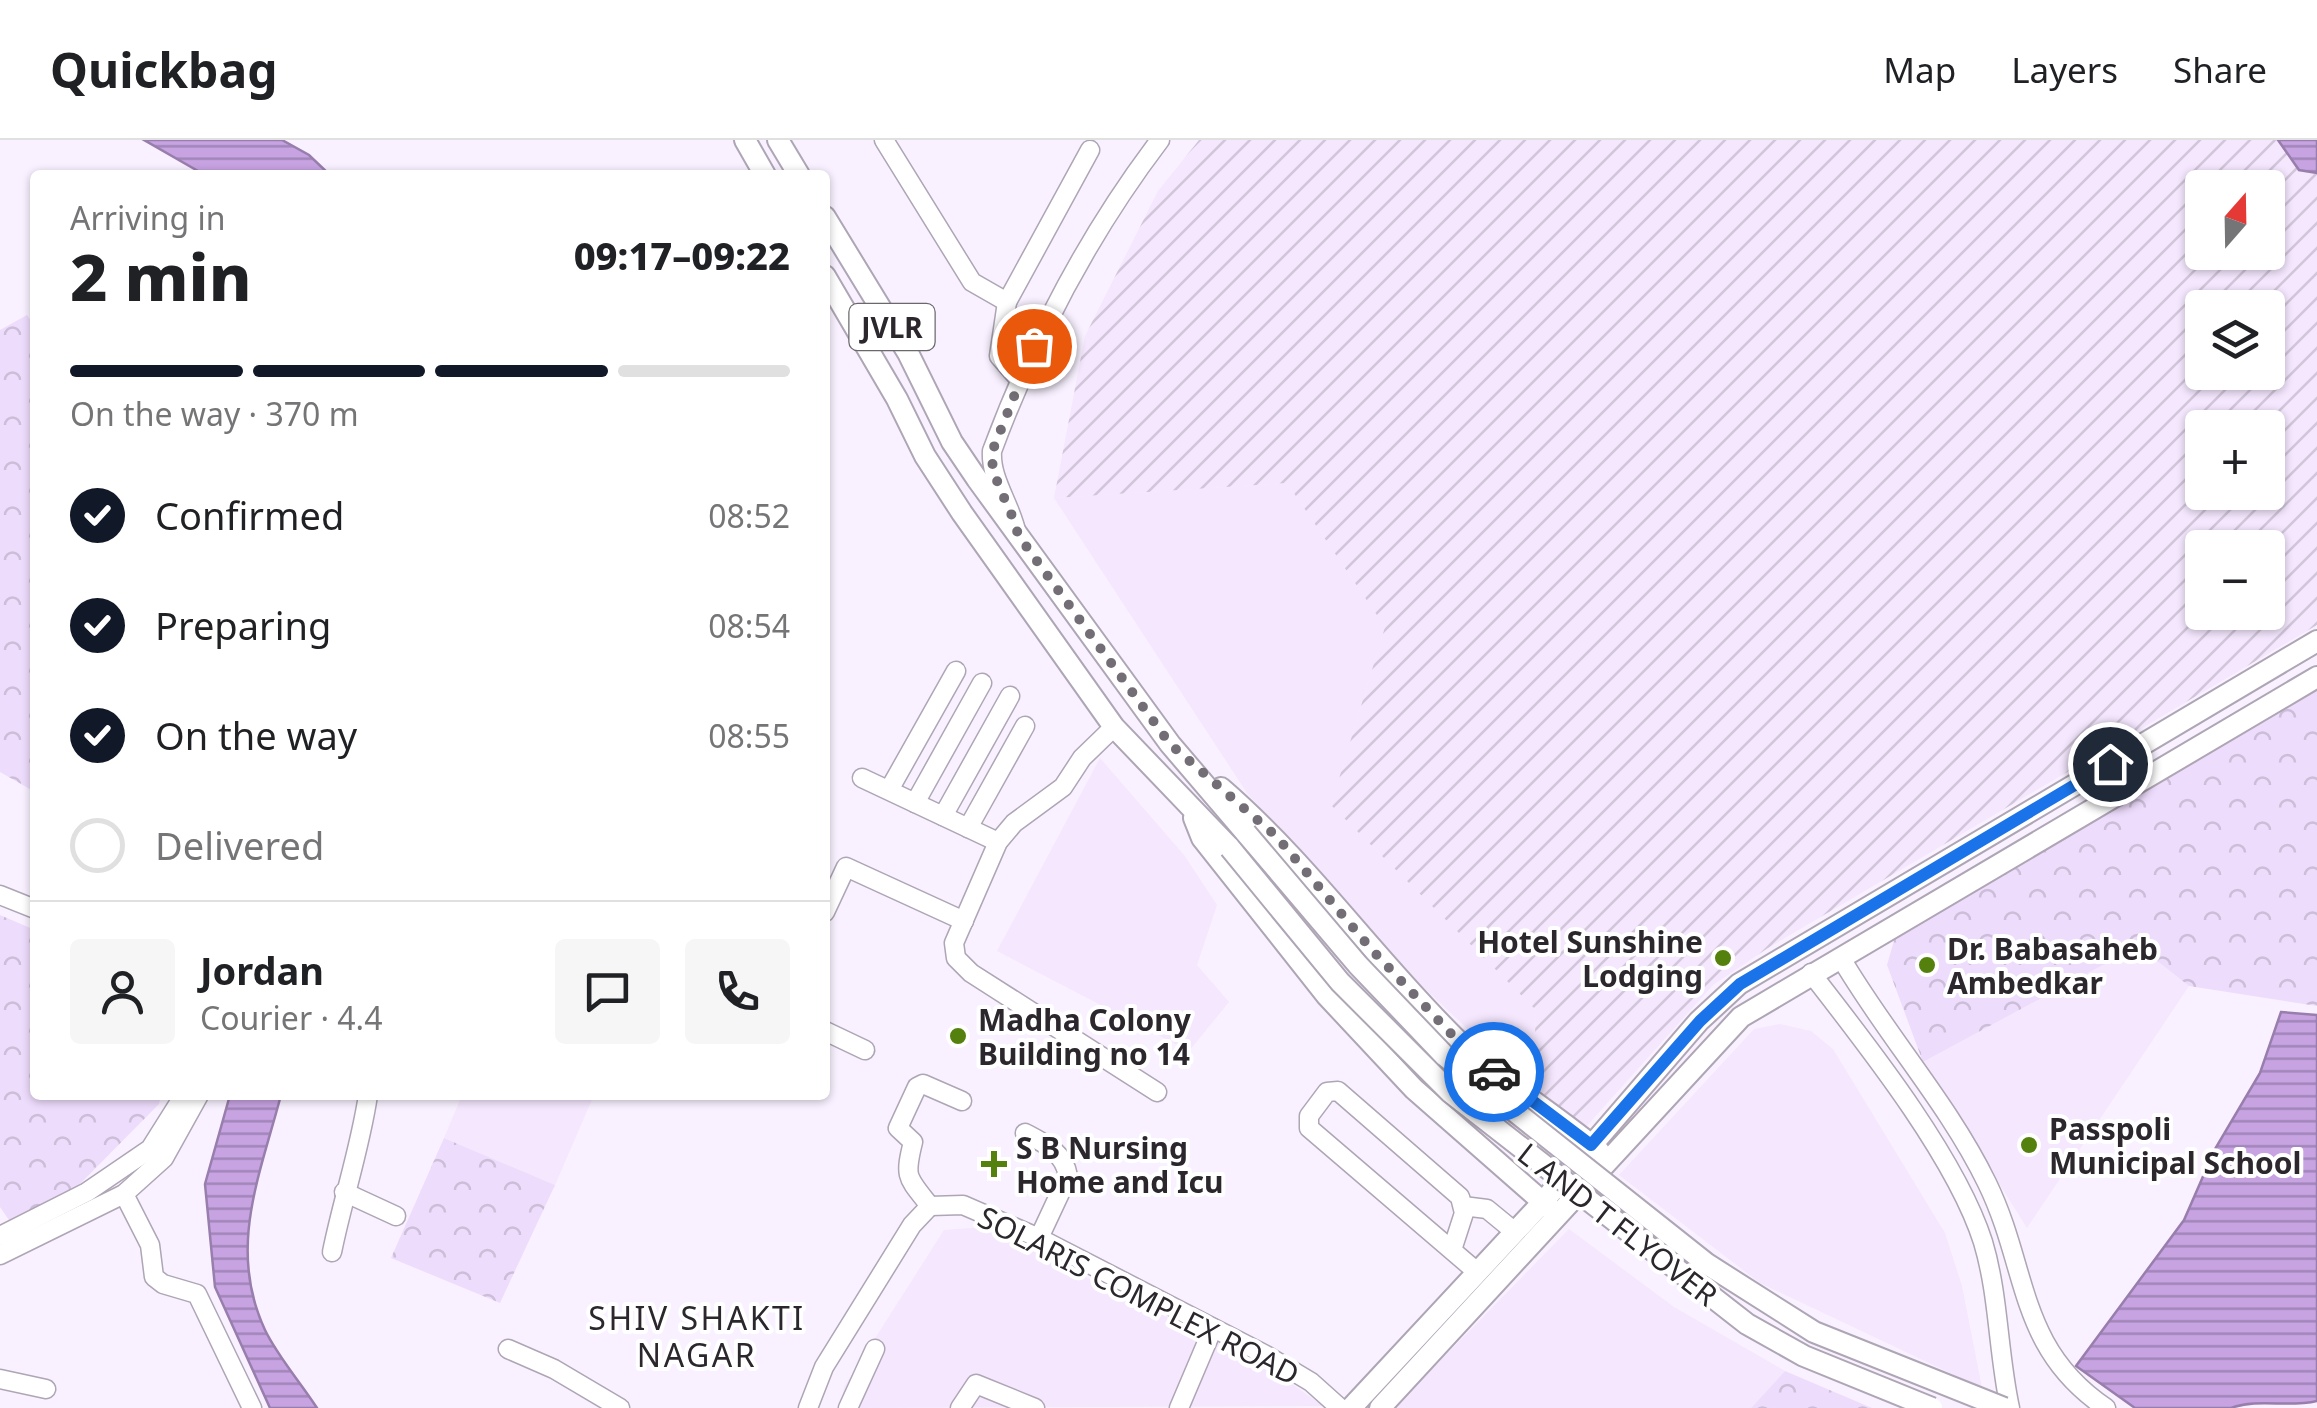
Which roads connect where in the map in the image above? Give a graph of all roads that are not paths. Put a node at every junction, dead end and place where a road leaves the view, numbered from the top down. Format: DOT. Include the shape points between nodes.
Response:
graph roads {
  1 [pos="744,140"];
  2 [pos="778,140"];
  3 [pos="884,140"];
  4 [pos="1160,140"];
  5 [pos="1090,150"];
  6 [pos="762,170"];
  7 [pos="796,170"];
  8 [pos="830,225"];
  9 [pos="830,284"];
  10 [pos="1007,302"];
  11 [pos="1019,379"];
  12 [pos="1018,535"];
  13 [pos="2317,641"];
  14 [pos="956,671"];
  15 [pos="2317,677"];
  16 [pos="982,683"];
  17 [pos="1010,696"];
  18 [pos="1025,726"];
  19 [pos="1114,728"];
  20 [pos="1170,744"];
  21 [pos="862,778"];
  22 [pos="889,790"];
  23 [pos="1187,802"];
  24 [pos="915,803"];
  25 [pos="943,816"];
  26 [pos="968,828"];
  27 [pos="1238,840"];
  28 [pos="998,842"];
  29 [pos="1964,848"];
  30 [pos="1980,876"];
  31 [pos="0,894"];
  32 [pos="830,902"];
  33 [pos="30,906"];
  34 [pos="964,921"];
  35 [pos="1822,932"];
  36 [pos="1794,950"];
  37 [pos="1841,958"];
  38 [pos="1810,973"];
  39 [pos="830,1033"];
  40 [pos="864,1050"];
  41 [pos="1487,1066"];
  42 [pos="1157,1092"];
  43 [pos="181,1100"];
  44 [pos="197,1100"];
  45 [pos="367,1100"];
  46 [pos="962,1100"];
  47 [pos="1444,1115"];
  48 [pos="1024,1133"];
  49 [pos="1591,1145"];
  50 [pos="1609,1159"];
  51 [pos="344,1192"];
  52 [pos="124,1194"];
  53 [pos="930,1206"];
  54 [pos="1463,1206"];
  55 [pos="1550,1209"];
  56 [pos="396,1216"];
  57 [pos="1515,1232"];
  58 [pos="0,1236"];
  59 [pos="1038,1238"];
  60 [pos="1452,1250"];
  61 [pos="332,1252"];
  62 [pos="0,1256"];
  63 [pos="1476,1271"];
  64 [pos="1213,1328"];
  65 [pos="875,1349"];
  66 [pos="508,1350"];
  67 [pos="0,1379"];
  68 [pos="46,1389"];
  69 [pos="252,1408"];
  70 [pos="620,1408"];
  71 [pos="808,1408"];
  72 [pos="848,1408"];
  73 [pos="960,1408"];
  74 [pos="1035,1408"];
  75 [pos="1179,1408"];
  76 [pos="1340,1408"];
  77 [pos="1352,1408"];
  78 [pos="1380,1408"];
  79 [pos="1932,1408"];
  80 [pos="2007,1408"];
  81 [pos="2106,1408"];
  1 -- 6 [label="main road"];
  2 -- 7 [label="main road"];
  3 -- 10 [label="street" via="972,282"];
  4 -- 11 [label="street" via="1112,204"];
  5 -- 10 [label="street"];
  8 -- 12 [label="main road, JVLR" via="908,353 952,442"];
  9 -- 19 [label="main road, JVLR" via="925,456"];
  10 -- 11 [label="street" via="999,356"];
  11 -- 12 [label="street" via="991,469"];
  12 -- 20 [label="main road, JVLR"];
  13 -- 29 [label="main road"];
  14 -- 22 [label="street"];
  15 -- 30 [label="main road"];
  16 -- 24 [label="street"];
  17 -- 25 [label="street"];
  18 -- 26 [label="street"];
  19 -- 23 [label="main road, JVLR"];
  19 -- 28 [label="street" via="1082,758 1064,788"];
  20 -- 27 [label="main road, L AND T FLYOVER / JVLR"];
  20 -- 41 [label="main road" via="1276,836 1372,950"];
  21 -- 22 [label="street"];
  22 -- 24 [label="street"];
  23 -- 27 [label="main road, L AND T FLYOVER / JVLR"];
  23 -- 47 [label="main road" via="1202,838 1326,996"];
  24 -- 25 [label="street"];
  25 -- 26 [label="street"];
  26 -- 28 [label="street"];
  27 -- 79 [label="main road, L AND T FLYOVER / JVLR, bridge" via="1340,982 1450,1092 1747,1324 1804,1356"];
  27 -- 80 [label="main road, L AND T FLYOVER / JVLR, bridge" via="1446,1056 1707,1264 1814,1332"];
  28 -- 34 [label="street"];
  29 -- 30 [label="main road"];
  29 -- 35 [label="main road"];
  30 -- 37 [label="main road"];
  31 -- 33 [label="street"];
  32 -- 34 [label="street" via="846,868"];
  34 -- 42 [label="street" via="954,943 956,958 972,974"];
  35 -- 36 [label="main road"];
  35 -- 37 [label="main road"];
  36 -- 38 [label="main road"];
  36 -- 49 [label="main road" via="1740,984 1700,1021"];
  37 -- 38 [label="main road"];
  37 -- 81 [label="street" via="1988,1185 2023,1297 2057,1366"];
  38 -- 50 [label="main road" via="1741,1017"];
  38 -- 80 [label="street" via="1968,1203 1992,1283"];
  39 -- 40 [label="street"];
  41 -- 47 [label="main road"];
  41 -- 49 [label="main road"];
  43 -- 58 [label="street" via="150,1149 87,1192"];
  44 -- 52 [label="street" via="164,1158"];
  45 -- 51 [label="street" via="358,1158"];
  46 -- 53 [label="street" via="923,1084 898,1120 912,1142 906,1175"];
  47 -- 55 [label="main road"];
  48 -- 59 [label="street" via="1052,1148 1068,1168"];
  49 -- 50 [label="main road"];
  49 -- 55 [label="main road"];
  50 -- 55 [label="main road"];
  51 -- 56 [label="street"];
  51 -- 61 [label="street"];
  52 -- 62 [label="street"];
  52 -- 69 [label="street" via="150,1245 154,1277 198,1294"];
  53 -- 59 [label="street, SOLARIS COMPLEX ROAD" via="963,1205"];
  53 -- 71 [label="street" via="824,1368"];
  54 -- 57 [label="street" via="1487,1208"];
  54 -- 60 [label="street"];
  54 -- 60 [label="street" via="1338,1091 1327,1092 1309,1116 1309,1128"];
  55 -- 57 [label="main road"];
  55 -- 78 [label="main road"];
  57 -- 63 [label="main road"];
  59 -- 64 [label="street, SOLARIS COMPLEX ROAD"];
  60 -- 63 [label="street"];
  63 -- 77 [label="main road"];
  64 -- 75 [label="street"];
  64 -- 76 [label="street, SOLARIS COMPLEX ROAD" via="1311,1382"];
  65 -- 72 [label="street"];
  66 -- 70 [label="street"];
  67 -- 68 [label="street"];
  73 -- 74 [label="street" via="976,1384"];
}
